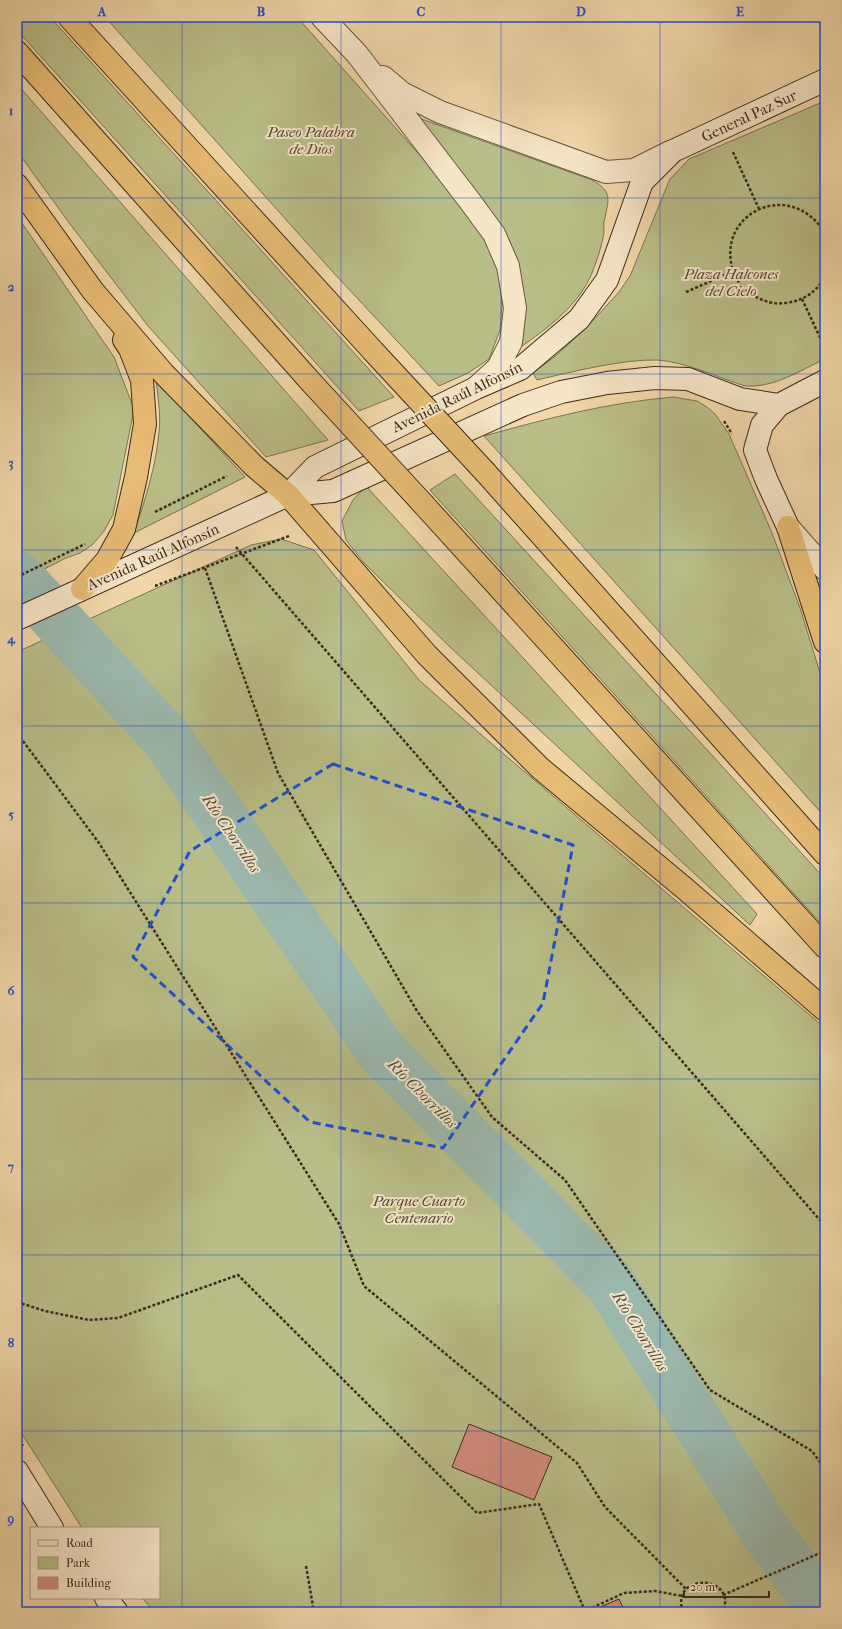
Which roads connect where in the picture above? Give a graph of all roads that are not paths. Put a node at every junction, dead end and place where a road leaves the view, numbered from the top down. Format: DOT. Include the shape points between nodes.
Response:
graph roads {
  1 [pos="69,17"];
  2 [pos="322,17"];
  3 [pos="17,52"];
  4 [pos="356,54"];
  5 [pos="825,80"];
  6 [pos="814,89"];
  7 [pos="673,151"];
  8 [pos="17,184"];
  9 [pos="93,291"];
  10 [pos="825,381"];
  11 [pos="476,388"];
  12 [pos="779,405"];
  13 [pos="288,495"];
  14 [pos="788,527"];
  15 [pos="825,569"];
  16 [pos="82,589"];
  17 [pos="17,619"];
  18 [pos="825,642"];
  19 [pos="825,854"];
  20 [pos="825,947"];
  21 [pos="825,1010"];
  22 [pos="17,1471"];
  23 [pos="51,1527"];
  24 [pos="107,1599"];
  25 [pos="117,1612"];
  1 -- 19 [label="highway, bridge" via="486,473"];
  2 -- 4 [label="main road"];
  3 -- 20 [label="highway, bridge" via="310,381"];
  4 -- 7 [label="main road, General Paz Sur" via="402,93 440,112 606,172 634,170"];
  4 -- 11 [label="main road" via="494,234 508,266 515,308 511,342 498,368"];
  5 -- 6 [label="main road, General Paz Sur"];
  6 -- 7 [label="main road, General Paz Sur"];
  7 -- 11 [label="main road, Avenida Raúl Alfonsín" via="642,182 607,280 579,319 520,368"];
  8 -- 9 [label="highway"];
  9 -- 13 [label="highway" via="164,374 254,466"];
  9 -- 16 [label="highway" via="130,349 142,380 145,424 124,529 107,560"];
  10 -- 12 [label="main road"];
  11 -- 13 [label="main road, Avenida Raúl Alfonsín" via="315,467"];
  12 -- 13 [label="main road, Avenida Raúl Alfonsín" via="740,399 688,379 655,378 607,383 561,392 524,405 333,492"];
  12 -- 14 [label="main road" via="762,425 756,450"];
  13 -- 16 [label="main road, Avenida Raúl Alfonsín"];
  13 -- 21 [label="highway" via="427,655 540,768"];
  14 -- 15 [label="main road"];
  14 -- 18 [label="highway"];
  16 -- 17 [label="main road, Avenida Raúl Alfonsín"];
  22 -- 23 [label="main road"];
  24 -- 25 [label="main road"];
}
